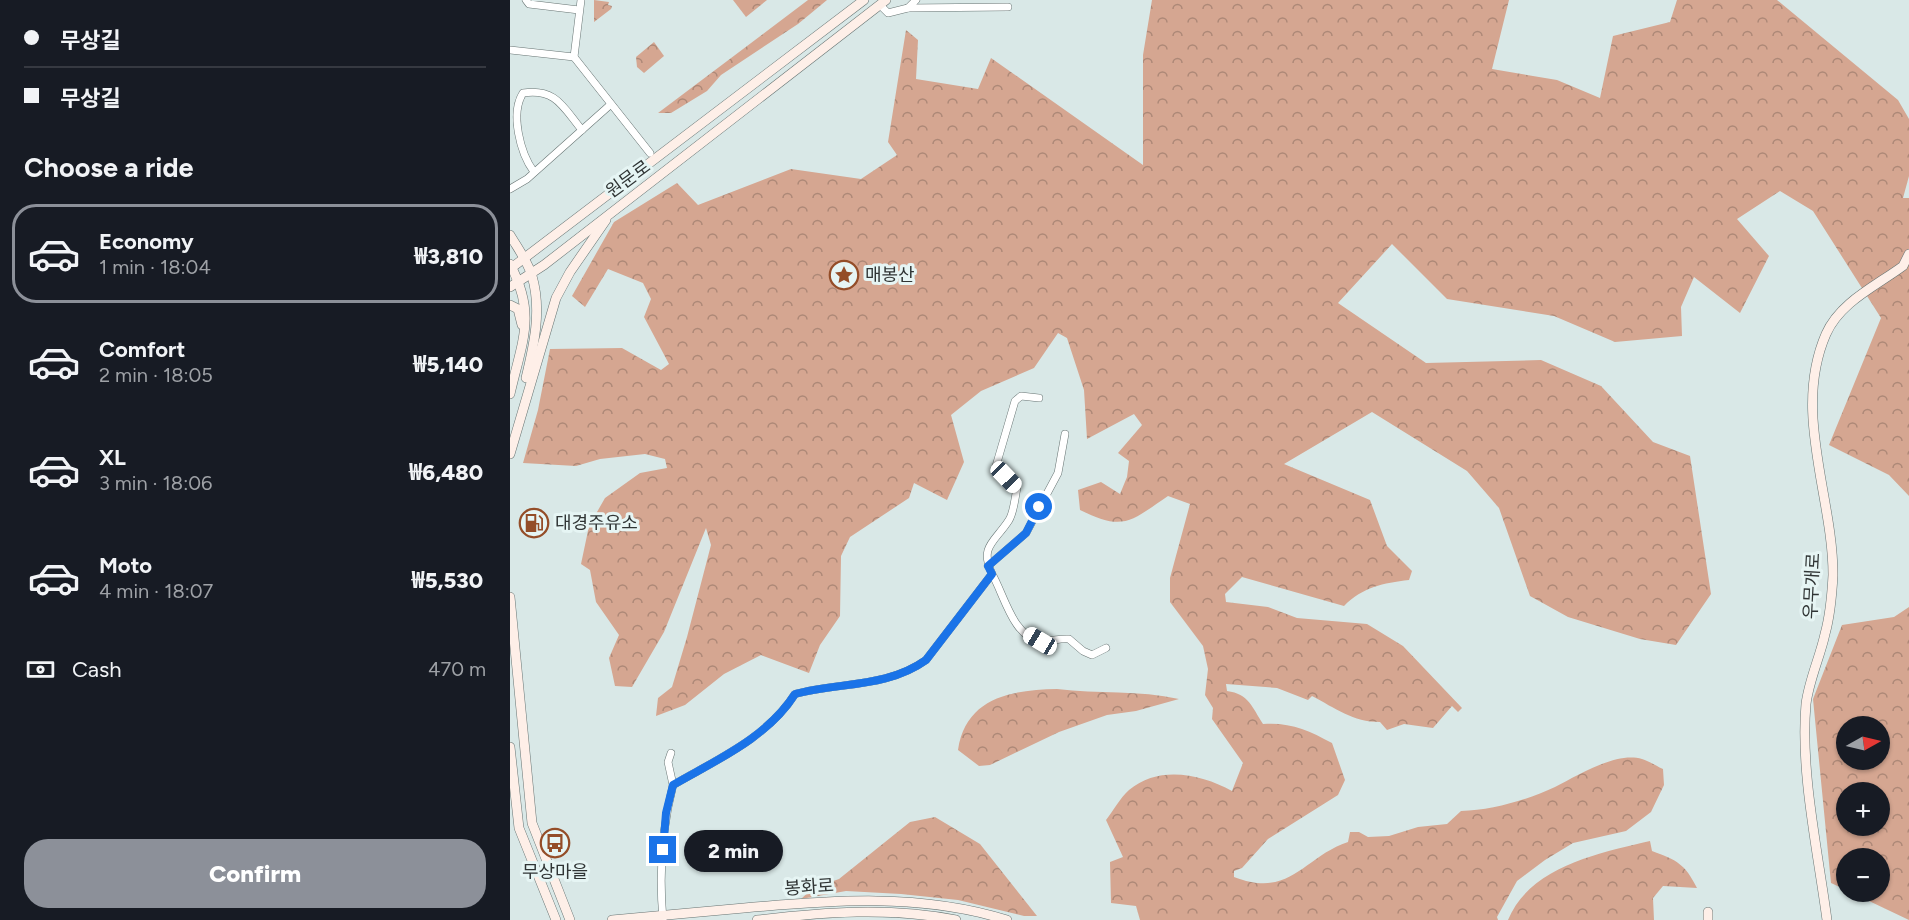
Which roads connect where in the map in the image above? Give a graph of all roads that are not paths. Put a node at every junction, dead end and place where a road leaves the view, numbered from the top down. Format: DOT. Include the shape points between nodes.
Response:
graph roads {
  1 [pos="526,0"];
  2 [pos="581,0"];
  3 [pos="864,0"];
  4 [pos="916,0"];
  5 [pos="884,3"];
  6 [pos="1008,7"];
  7 [pos="908,8"];
  8 [pos="579,10"];
  9 [pos="510,50"];
  10 [pos="573,57"];
  11 [pos="610,105"];
  12 [pos="582,130"];
  13 [pos="650,153"];
  14 [pos="534,172"];
  15 [pos="510,189"];
  16 [pos="612,210"];
  17 [pos="510,235"];
  18 [pos="1909,254"];
  19 [pos="523,259"];
  20 [pos="511,267"];
  21 [pos="532,274"];
  22 [pos="520,283"];
  23 [pos="510,287"];
  24 [pos="510,305"];
  25 [pos="522,343"];
  26 [pos="510,394"];
  27 [pos="1039,398"];
  28 [pos="1065,434"];
  29 [pos="510,452"];
  30 [pos="988,566"];
  31 [pos="992,574"];
  32 [pos="510,597"];
  33 [pos="1106,648"];
  34 [pos="510,747"];
  35 [pos="670,753"];
  36 [pos="673,785"];
  37 [pos="663,917"];
  38 [pos="556,920"];
  39 [pos="570,920"];
  40 [pos="612,920"];
  41 [pos="757,920"];
  42 [pos="956,920"];
  43 [pos="1007,920"];
  44 [pos="1827,920"];
  1 -- 8 [label="street" via="529,4"];
  2 -- 8 [label="street"];
  3 -- 19 [label="main road, 원문로"];
  4 -- 7 [label="street"];
  5 -- 7 [label="street" via="888,14"];
  5 -- 16 [label="main road, 원문로"];
  6 -- 7 [label="street"];
  8 -- 10 [label="street"];
  9 -- 10 [label="street"];
  10 -- 11 [label="street"];
  11 -- 12 [label="street"];
  11 -- 13 [label="street"];
  12 -- 14 [label="street"];
  12 -- 14 [label="street" via="552,95 540,90 523,93 516,102 516,116 525,160"];
  14 -- 15 [label="street"];
  16 -- 21 [label="main road, 원문로"];
  16 -- 29 [label="main road" via="556,298"];
  17 -- 19 [label="main road"];
  18 -- 44 [label="main road, 우무개로" via="1903,266 1835,316 1826,334 1814,382 1814,438 1833,576 1826,632 1806,702 1806,745"];
  19 -- 20 [label="main road, 원문로"];
  19 -- 21 [label="main road"];
  20 -- 22 [label="main road"];
  21 -- 22 [label="main road, 원문로"];
  21 -- 29 [label="main road" via="537,326"];
  22 -- 23 [label="main road, 원문로"];
  22 -- 25 [label="main road" via="527,321"];
  24 -- 25 [label="main road" via="518,309 522,319"];
  25 -- 26 [label="main road"];
  27 -- 30 [label="street" via="1021,396 1015,401 996,466 1017,488 1009,520 987,550"];
  28 -- 30 [label="street" via="1058,473 1026,533"];
  30 -- 31 [label="street"];
  31 -- 33 [label="street" via="1021,629 1040,641 1069,639 1092,655"];
  31 -- 36 [label="street" via="926,660 913,670 849,687 795,694 772,724"];
  32 -- 39 [label="main road" via="532,823"];
  34 -- 38 [label="main road" via="519,828"];
  35 -- 36 [label="street"];
  36 -- 37 [label="street" via="663,850"];
  37 -- 40 [label="main road, 봉화로"];
  37 -- 43 [label="main road, 봉화로" via="860,900 938,905"];
  41 -- 42 [label="main road, 봉화로" via="855,912 899,912"];
}
